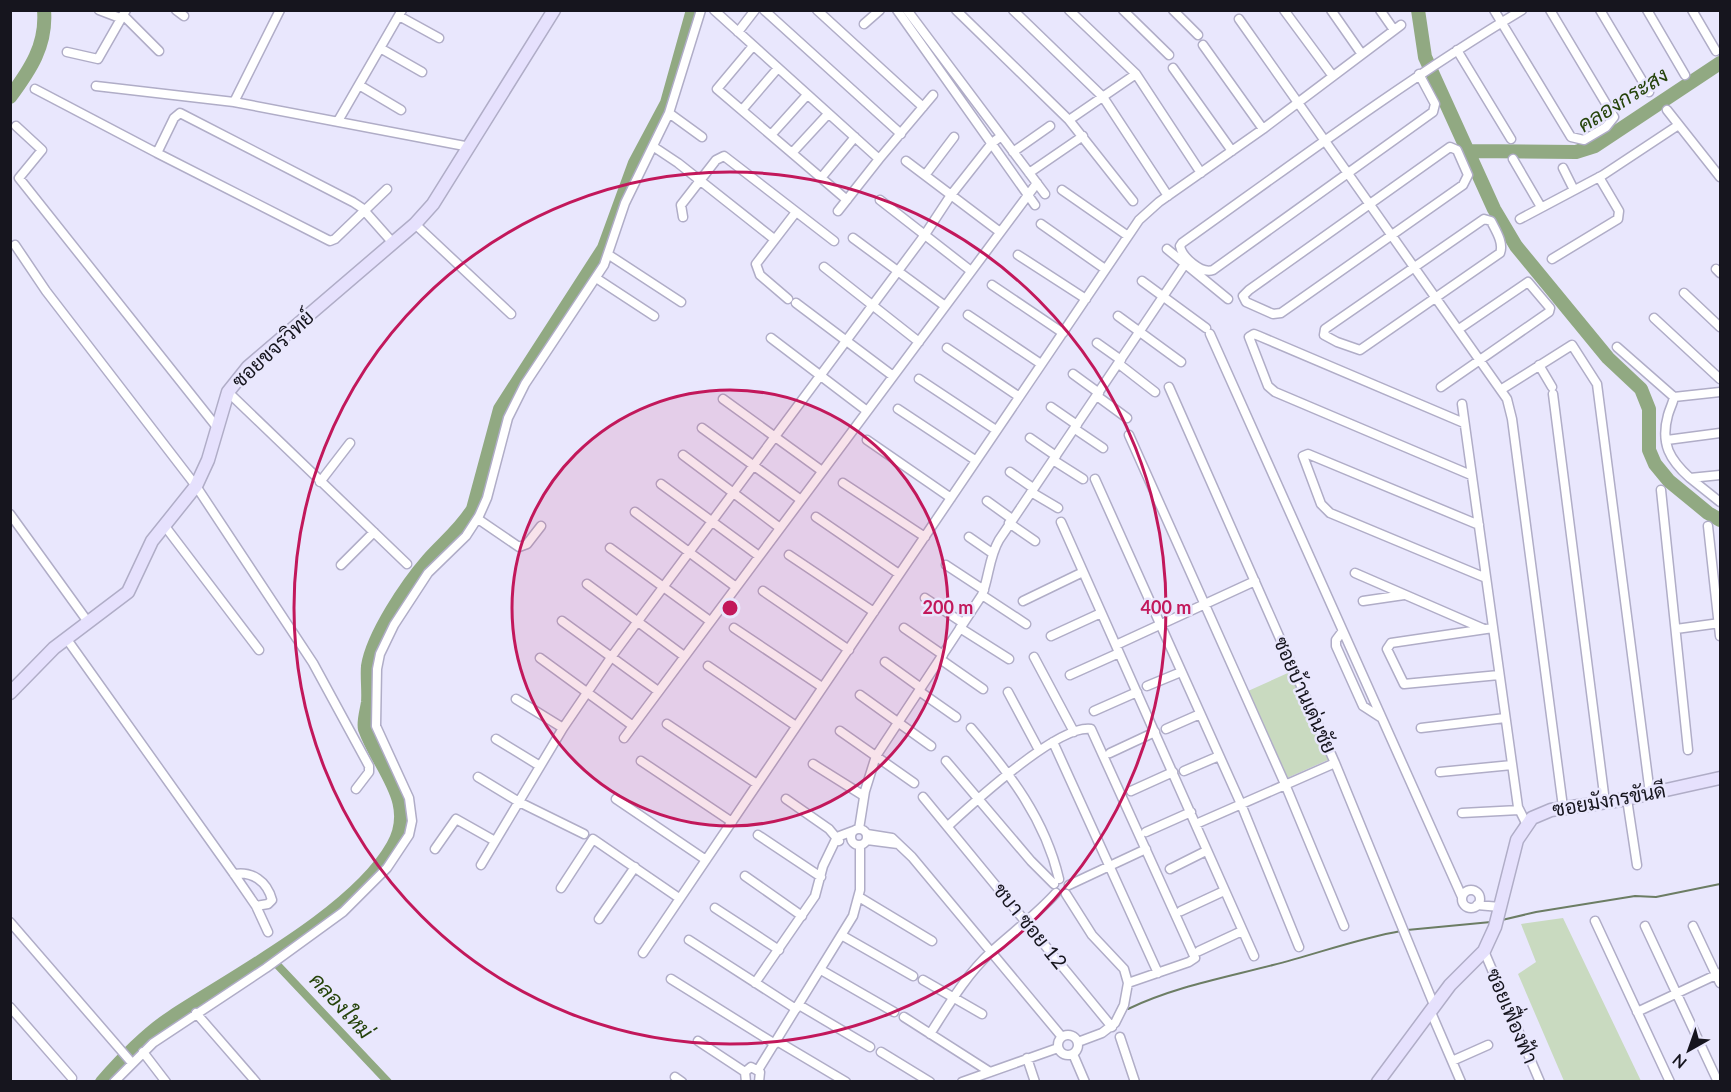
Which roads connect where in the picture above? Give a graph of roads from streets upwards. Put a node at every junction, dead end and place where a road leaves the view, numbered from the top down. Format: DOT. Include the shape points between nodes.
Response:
graph roads {
  1 [pos="99,10"];
  2 [pos="280,10"];
  3 [pos="554,10"];
  4 [pos="701,10"];
  5 [pos="714,10"];
  6 [pos="755,10"];
  7 [pos="764,10"];
  8 [pos="817,10"];
  9 [pos="880,10"];
  10 [pos="897,10"];
  11 [pos="907,10"];
  12 [pos="956,10"];
  13 [pos="1012,10"];
  14 [pos="1069,10"];
  15 [pos="1173,10"];
  16 [pos="1284,10"];
  17 [pos="1331,10"];
  18 [pos="1380,10"];
  19 [pos="1494,10"];
  20 [pos="1522,10"];
  21 [pos="1550,10"];
  22 [pos="1600,10"];
  23 [pos="1647,10"];
  24 [pos="1692,10"];
  25 [pos="1126,12"];
  26 [pos="400,13"];
  27 [pos="123,14"];
  28 [pos="1239,20"];
  29 [pos="1501,23"];
  30 [pos="864,24"];
  31 [pos="738,32"];
  32 [pos="1198,35"];
  33 [pos="439,38"];
  34 [pos="1203,45"];
  35 [pos="753,46"];
  36 [pos="380,48"];
  37 [pos="1457,50"];
  38 [pos="159,51"];
  39 [pos="1716,51"];
  40 [pos="67,52"];
  41 [pos="1361,53"];
  42 [pos="1169,55"];
  43 [pos="778,68"];
  44 [pos="1173,68"];
  45 [pos="422,72"];
  46 [pos="1136,74"];
  47 [pos="1419,74"];
  48 [pos="1332,75"];
  49 [pos="1685,75"];
  50 [pos="359,85"];
  51 [pos="96,86"];
  52 [pos="35,89"];
  53 [pos="1649,92"];
  54 [pos="807,94"];
  55 [pos="933,95"];
  56 [pos="1103,97"];
  57 [pos="234,102"];
  58 [pos="1296,102"];
  59 [pos="923,107"];
  60 [pos="401,110"];
  61 [pos="742,110"];
  62 [pos="1667,110"];
  63 [pos="669,113"];
  64 [pos="828,114"];
  65 [pos="1069,120"];
  66 [pos="338,122"];
  67 [pos="16,126"];
  68 [pos="1050,126"];
  69 [pos="1677,126"];
  70 [pos="1263,129"];
  71 [pos="901,134"];
  72 [pos="771,135"];
  73 [pos="1083,136"];
  74 [pos="702,137"];
  75 [pos="855,137"];
  76 [pos="954,137"];
  77 [pos="1000,137"];
  78 [pos="1511,139"];
  79 [pos="1325,141"];
  80 [pos="992,143"];
  81 [pos="470,147"];
  82 [pos="654,147"];
  83 [pos="1233,151"];
  84 [pos="1013,152"];
  85 [pos="157,153"];
  86 [pos="792,153"];
  87 [pos="879,159"];
  88 [pos="1513,159"];
  89 [pos="906,161"];
  90 [pos="1563,168"];
  91 [pos="1029,173"];
  92 [pos="1201,173"];
  93 [pos="1348,173"];
  94 [pos="926,174"];
  95 [pos="1599,177"];
  96 [pos="1720,177"];
  97 [pos="820,178"];
  98 [pos="700,180"];
  99 [pos="1037,183"];
  100 [pos="387,189"];
  101 [pos="1062,189"];
  102 [pos="1574,190"];
  103 [pos="1029,194"];
  104 [pos="1045,194"];
  105 [pos="951,195"];
  106 [pos="1168,196"];
  107 [pos="847,200"];
  108 [pos="880,200"];
  109 [pos="1133,201"];
  110 [pos="1370,204"];
  111 [pos="1035,205"];
  112 [pos="1541,207"];
  113 [pos="365,211"];
  114 [pos="838,211"];
  115 [pos="796,212"];
  116 [pos="683,217"];
  117 [pos="1520,219"];
  118 [pos="415,224"];
  119 [pos="1041,224"];
  120 [pos="1000,232"];
  121 [pos="1392,235"];
  122 [pos="924,236"];
  123 [pos="1128,236"];
  124 [pos="853,238"];
  125 [pos="774,239"];
  126 [pos="834,241"];
  127 [pos="393,243"];
  128 [pos="15,245"];
  129 [pos="1167,249"];
  130 [pos="609,255"];
  131 [pos="1018,255"];
  132 [pos="1552,258"];
  133 [pos="1185,264"];
  134 [pos="1414,266"];
  135 [pos="824,267"];
  136 [pos="1105,269"];
  137 [pos="897,271"];
  138 [pos="971,271"];
  139 [pos="596,278"];
  140 [pos="1142,281"];
  141 [pos="992,285"];
  142 [pos="1684,293"];
  143 [pos="1163,297"];
  144 [pos="1437,298"];
  145 [pos="1086,299"];
  146 [pos="1228,299"];
  147 [pos="681,302"];
  148 [pos="871,305"];
  149 [pos="945,306"];
  150 [pos="511,314"];
  151 [pos="968,315"];
  152 [pos="654,316"];
  153 [pos="1118,316"];
  154 [pos="1654,318"];
  155 [pos="1720,327"];
  156 [pos="1459,328"];
  157 [pos="1140,332"];
  158 [pos="1063,333"];
  159 [pos="771,338"];
  160 [pos="846,339"];
  161 [pos="919,342"];
  162 [pos="1097,343"];
  163 [pos="1617,347"];
  164 [pos="946,348"];
  165 [pos="1480,359"];
  166 [pos="1120,362"];
  167 [pos="1181,362"];
  168 [pos="1041,364"];
  169 [pos="1539,365"];
  170 [pos="1073,374"];
  171 [pos="819,375"];
  172 [pos="893,376"];
  173 [pos="1720,378"];
  174 [pos="919,379"];
  175 [pos="1168,387"];
  176 [pos="1441,387"];
  177 [pos="1502,389"];
  178 [pos="228,392"];
  179 [pos="1155,392"];
  180 [pos="1720,392"];
  181 [pos="1098,395"];
  182 [pos="1018,396"];
  183 [pos="1674,397"];
  184 [pos="723,399"];
  185 [pos="1462,404"];
  186 [pos="1051,407"];
  187 [pos="898,409"];
  188 [pos="867,411"];
  189 [pos="1127,418"];
  190 [pos="1464,423"];
  191 [pos="216,426"];
  192 [pos="1076,427"];
  193 [pos="702,428"];
  194 [pos="996,430"];
  195 [pos="1720,433"];
  196 [pos="1129,435"];
  197 [pos="773,437"];
  198 [pos="1030,438"];
  199 [pos="867,440"];
  200 [pos="1667,440"];
  201 [pos="350,442"];
  202 [pos="1103,448"];
  203 [pos="682,455"];
  204 [pos="1055,458"];
  205 [pos="975,460"];
  206 [pos="753,465"];
  207 [pos="822,471"];
  208 [pos="1010,472"];
  209 [pos="1472,475"];
  210 [pos="1720,475"];
  211 [pos="1095,478"];
  212 [pos="1690,478"];
  213 [pos="1083,479"];
  214 [pos="320,482"];
  215 [pos="843,483"];
  216 [pos="661,484"];
  217 [pos="196,486"];
  218 [pos="1032,490"];
  219 [pos="1661,490"];
  220 [pos="732,493"];
  221 [pos="951,498"];
  222 [pos="801,500"];
  223 [pos="987,501"];
  224 [pos="1720,502"];
  225 [pos="1058,508"];
  226 [pos="635,512"];
  227 [pos="10,514"];
  228 [pos="816,517"];
  229 [pos="478,519"];
  230 [pos="712,521"];
  231 [pos="1011,521"];
  232 [pos="1061,522"];
  233 [pos="164,525"];
  234 [pos="1479,525"];
  235 [pos="540,526"];
  236 [pos="1708,526"];
  237 [pos="780,528"];
  238 [pos="374,532"];
  239 [pos="925,537"];
  240 [pos="969,537"];
  241 [pos="1035,541"];
  242 [pos="610,548"];
  243 [pos="689,552"];
  244 [pos="992,553"];
  245 [pos="789,555"];
  246 [pos="759,556"];
  247 [pos="407,564"];
  248 [pos="341,565"];
  249 [pos="946,566"];
  250 [pos="1083,572"];
  251 [pos="1355,573"];
  252 [pos="899,574"];
  253 [pos="1486,578"];
  254 [pos="1255,580"];
  255 [pos="587,584"];
  256 [pos="664,587"];
  257 [pos="736,587"];
  258 [pos="763,591"];
  259 [pos="983,593"];
  260 [pos="1405,595"];
  261 [pos="926,598"];
  262 [pos="1023,600"];
  263 [pos="1363,601"];
  264 [pos="1204,604"];
  265 [pos="874,612"];
  266 [pos="1101,613"];
  267 [pos="562,621"];
  268 [pos="710,621"];
  269 [pos="88,622"];
  270 [pos="638,622"];
  271 [pos="1720,623"];
  272 [pos="1026,624"];
  273 [pos="1160,625"];
  274 [pos="962,626"];
  275 [pos="734,628"];
  276 [pos="904,628"];
  277 [pos="1489,629"];
  278 [pos="1676,629"];
  279 [pos="1051,636"];
  280 [pos="1720,636"];
  281 [pos="66,638"];
  282 [pos="1118,649"];
  283 [pos="260,650"];
  284 [pos="849,650"];
  285 [pos="612,656"];
  286 [pos="684,656"];
  287 [pos="941,657"];
  288 [pos="1034,657"];
  289 [pos="540,658"];
  290 [pos="1009,659"];
  291 [pos="885,662"];
  292 [pos="708,666"];
  293 [pos="1181,672"];
  294 [pos="1070,675"];
  295 [pos="1499,675"];
  296 [pos="1147,686"];
  297 [pos="822,687"];
  298 [pos="984,688"];
  299 [pos="920,690"];
  300 [pos="658,691"];
  301 [pos="587,692"];
  302 [pos="1137,692"];
  303 [pos="10,693"];
  304 [pos="1008,693"];
  305 [pos="860,695"];
  306 [pos="516,699"];
  307 [pos="1094,711"];
  308 [pos="1200,714"];
  309 [pos="956,717"];
  310 [pos="1505,718"];
  311 [pos="898,722"];
  312 [pos="667,724"];
  313 [pos="633,726"];
  314 [pos="796,726"];
  315 [pos="563,728"];
  316 [pos="971,728"];
  317 [pos="1422,728"];
  318 [pos="1166,729"];
  319 [pos="840,731"];
  320 [pos="1074,732"];
  321 [pos="1155,732"];
  322 [pos="624,738"];
  323 [pos="496,739"];
  324 [pos="1053,742"];
  325 [pos="931,746"];
  326 [pos="1039,750"];
  327 [pos="1688,750"];
  328 [pos="1110,753"];
  329 [pos="876,756"];
  330 [pos="1219,756"];
  331 [pos="641,761"];
  332 [pos="946,761"];
  333 [pos="1335,763"];
  334 [pos="813,764"];
  335 [pos="1512,765"];
  336 [pos="540,766"];
  337 [pos="1184,771"];
  338 [pos="1173,772"];
  339 [pos="1440,772"];
  340 [pos="1010,774"];
  341 [pos="478,777"];
  342 [pos="1720,781"];
  343 [pos="914,783"];
  344 [pos="757,784"];
  345 [pos="1285,784"];
  346 [pos="356,789"];
  347 [pos="1131,792"];
  348 [pos="1650,794"];
  349 [pos="864,796"];
  350 [pos="924,797"];
  351 [pos="616,799"];
  352 [pos="786,799"];
  353 [pos="978,799"];
  354 [pos="1627,799"];
  355 [pos="519,802"];
  356 [pos="1605,802"];
  357 [pos="1240,804"];
  358 [pos="1563,807"];
  359 [pos="1519,810"];
  360 [pos="1191,812"];
  361 [pos="1462,813"];
  362 [pos="732,822"];
  363 [pos="1526,823"];
  364 [pos="1196,824"];
  365 [pos="948,826"];
  366 [pos="1146,832"];
  367 [pos="584,834"];
  368 [pos="758,835"];
  369 [pos="859,836"];
  370 [pos="495,841"];
  371 [pos="836,841"];
  372 [pos="435,849"];
  373 [pos="1146,849"];
  374 [pos="1206,851"];
  375 [pos="706,860"];
  376 [pos="481,865"];
  377 [pos="1637,865"];
  378 [pos="1109,866"];
  379 [pos="635,867"];
  380 [pos="1170,869"];
  381 [pos="234,874"];
  382 [pos="745,876"];
  383 [pos="821,877"];
  384 [pos="1056,885"];
  385 [pos="561,888"];
  386 [pos="1068,889"];
  387 [pos="1224,891"];
  388 [pos="859,897"];
  389 [pos="1462,897"];
  390 [pos="679,898"];
  391 [pos="256,906"];
  392 [pos="1477,906"];
  393 [pos="715,908"];
  394 [pos="1181,911"];
  395 [pos="802,916"];
  396 [pos="1498,917"];
  397 [pos="599,919"];
  398 [pos="1595,921"];
  399 [pos="10,922"];
  400 [pos="1027,924"];
  401 [pos="1344,926"];
  402 [pos="1645,926"];
  403 [pos="1693,926"];
  404 [pos="1242,931"];
  405 [pos="268,932"];
  406 [pos="843,936"];
  407 [pos="689,940"];
  408 [pos="932,941"];
  409 [pos="1299,947"];
  410 [pos="778,950"];
  411 [pos="1199,951"];
  412 [pos="1484,951"];
  413 [pos="643,953"];
  414 [pos="991,953"];
  415 [pos="1254,956"];
  416 [pos="821,970"];
  417 [pos="1158,973"];
  418 [pos="913,976"];
  419 [pos="1719,977"];
  420 [pos="671,979"];
  421 [pos="923,980"];
  422 [pos="755,983"];
  423 [pos="1128,983"];
  424 [pos="1677,994"];
  425 [pos="953,998"];
  426 [pos="10,1007"];
  427 [pos="798,1007"];
  428 [pos="1432,1007"];
  429 [pos="894,1012"];
  430 [pos="1637,1012"];
  431 [pos="196,1013"];
  432 [pos="982,1014"];
  433 [pos="904,1017"];
  434 [pos="1112,1027"];
  435 [pos="930,1034"];
  436 [pos="1062,1037"];
  437 [pos="1119,1037"];
  438 [pos="698,1041"];
  439 [pos="776,1042"];
  440 [pos="1078,1042"];
  441 [pos="1488,1045"];
  442 [pos="870,1047"];
  443 [pos="1058,1048"];
  444 [pos="881,1052"];
  445 [pos="142,1053"];
  446 [pos="1073,1054"];
  447 [pos="1027,1058"];
  448 [pos="130,1061"];
  449 [pos="1452,1061"];
  450 [pos="758,1070"];
  451 [pos="990,1072"];
  452 [pos="745,1077"];
  453 [pos="72,1078"];
  454 [pos="760,1081"];
  455 [pos="114,1082"];
  456 [pos="166,1082"];
  457 [pos="256,1082"];
  458 [pos="846,1082"];
  459 [pos="930,1082"];
  460 [pos="962,1082"];
  461 [pos="1035,1082"];
  462 [pos="1085,1082"];
  463 [pos="1135,1082"];
  464 [pos="1377,1082"];
  465 [pos="1461,1082"];
  466 [pos="1540,1082"];
  467 [pos="1670,1082"];
  468 [pos="1719,1082"];
  1 -- 27 [label="street"];
  2 -- 57 [label="street"];
  3 -- 81 [label="street, ซอยขจรวิทย์"];
  4 -- 63 [label="street"];
  5 -- 31 [label="street"];
  6 -- 31 [label="street"];
  7 -- 71 [label="street"];
  8 -- 59 [label="street"];
  9 -- 30 [label="street"];
  10 -- 80 [label="street"];
  11 -- 77 [label="street"];
  12 -- 65 [label="street"];
  13 -- 56 [label="street"];
  14 -- 46 [label="street"];
  15 -- 32 [label="street"];
  16 -- 48 [label="street"];
  17 -- 41 [label="street"];
  18 -- 41 [label="street" via="1397,27"];
  19 -- 29 [label="street"];
  20 -- 29 [label="street"];
  21 -- 29 [label="street" via="1614,117 1606,127 1584,140 1571,137"];
  22 -- 53 [label="street"];
  23 -- 49 [label="street"];
  24 -- 39 [label="street"];
  25 -- 42 [label="street"];
  26 -- 33 [label="street"];
  26 -- 36 [label="street"];
  27 -- 38 [label="street"];
  27 -- 40 [label="street" via="98,59"];
  28 -- 58 [label="street"];
  29 -- 37 [label="street"];
  31 -- 35 [label="street"];
  34 -- 70 [label="street"];
  35 -- 43 [label="street"];
  35 -- 61 [label="street" via="717,89"];
  36 -- 45 [label="street"];
  36 -- 50 [label="street"];
  37 -- 47 [label="street"];
  37 -- 78 [label="street"];
  41 -- 48 [label="street"];
  43 -- 54 [label="street"];
  43 -- 61 [label="street"];
  44 -- 83 [label="street"];
  46 -- 56 [label="street"];
  46 -- 92 [label="street"];
  47 -- 79 [label="street"];
  47 -- 93 [label="street" via="1435,104 1433,112"];
  48 -- 58 [label="street"];
  50 -- 60 [label="street"];
  50 -- 66 [label="street"];
  51 -- 57 [label="street"];
  52 -- 85 [label="street"];
  54 -- 64 [label="street"];
  54 -- 72 [label="street"];
  55 -- 59 [label="street"];
  56 -- 65 [label="street"];
  56 -- 106 [label="street"];
  57 -- 66 [label="street"];
  58 -- 70 [label="street"];
  58 -- 79 [label="street"];
  59 -- 71 [label="street"];
  61 -- 72 [label="street"];
  62 -- 69 [label="street"];
  63 -- 74 [label="street"];
  63 -- 82 [label="street"];
  64 -- 75 [label="street"];
  64 -- 86 [label="street"];
  65 -- 73 [label="street"];
  66 -- 81 [label="street"];
  67 -- 191 [label="street" via="42,150 19,178"];
  68 -- 84 [label="street"];
  69 -- 95 [label="street"];
  69 -- 96 [label="street"];
  70 -- 83 [label="street"];
  71 -- 87 [label="street"];
  72 -- 86 [label="street"];
  73 -- 91 [label="street"];
  73 -- 109 [label="street"];
  75 -- 87 [label="street"];
  75 -- 97 [label="street"];
  76 -- 94 [label="street"];
  77 -- 80 [label="street"];
  77 -- 84 [label="street"];
  79 -- 93 [label="street"];
  79 -- 93 [label="street" via="1182,243 1181,252 1201,270 1213,270"];
  80 -- 103 [label="street"];
  80 -- 105 [label="street"];
  81 -- 118 [label="street, ซอยขจรวิทย์" via="441,193"];
  82 -- 98 [label="street"];
  82 -- 130 [label="street" via="624,206"];
  83 -- 92 [label="street"];
  84 -- 91 [label="street"];
  85 -- 113 [label="street" via="330,241"];
  85 -- 113 [label="street" via="180,113"];
  86 -- 97 [label="street"];
  87 -- 107 [label="street"];
  88 -- 112 [label="street"];
  89 -- 94 [label="street"];
  90 -- 102 [label="street"];
  91 -- 99 [label="street"];
  92 -- 106 [label="street"];
  93 -- 110 [label="street"];
  94 -- 105 [label="street"];
  95 -- 102 [label="street"];
  95 -- 132 [label="street" via="1619,211 1618,219"];
  97 -- 107 [label="street"];
  98 -- 115 [label="street" via="724,156"];
  98 -- 116 [label="street" via="681,205"];
  98 -- 125 [label="street"];
  99 -- 103 [label="street"];
  99 -- 104 [label="street"];
  100 -- 113 [label="street"];
  101 -- 123 [label="street"];
  102 -- 112 [label="street"];
  103 -- 111 [label="street"];
  103 -- 120 [label="street"];
  105 -- 120 [label="street"];
  105 -- 122 [label="street"];
  106 -- 123 [label="street" via="1147,212"];
  107 -- 114 [label="street"];
  108 -- 122 [label="street"];
  110 -- 121 [label="street"];
  110 -- 121 [label="street" via="1450,147 1455,148 1468,175 1466,182"];
  110 -- 121 [label="street" via="1249,290 1245,302 1273,314 1281,313"];
  112 -- 117 [label="street"];
  113 -- 127 [label="street"];
  115 -- 125 [label="street"];
  115 -- 126 [label="street"];
  118 -- 127 [label="street, ซอยขจรวิทย์"];
  118 -- 150 [label="street"];
  119 -- 136 [label="street"];
  120 -- 138 [label="street"];
  121 -- 134 [label="street"];
  122 -- 137 [label="street"];
  122 -- 138 [label="street"];
  123 -- 136 [label="street"];
  124 -- 137 [label="street"];
  125 -- 160 [label="street" via="760,256 756,271"];
  127 -- 178 [label="street, ซอยขจรวิทย์" via="248,367"];
  128 -- 217 [label="street"];
  129 -- 133 [label="street"];
  130 -- 139 [label="street"];
  130 -- 147 [label="street"];
  131 -- 145 [label="street"];
  133 -- 143 [label="street"];
  133 -- 146 [label="street"];
  134 -- 144 [label="street"];
  134 -- 144 [label="street" via="1481,220 1491,222 1502,247 1500,253"];
  134 -- 144 [label="street" via="1325,329 1324,334 1360,350"];
  135 -- 148 [label="street"];
  136 -- 145 [label="street"];
  137 -- 148 [label="street"];
  137 -- 149 [label="street"];
  138 -- 149 [label="street"];
  139 -- 152 [label="street"];
  139 -- 229 [label="street" via="511,410"];
  140 -- 143 [label="street"];
  141 -- 158 [label="street"];
  142 -- 155 [label="street"];
  143 -- 157 [label="street"];
  143 -- 389 [label="street" via="1208,331 1341,632 1336,646 1360,700 1367,710 1381,717"];
  144 -- 156 [label="street"];
  145 -- 158 [label="street"];
  148 -- 160 [label="street"];
  148 -- 161 [label="street"];
  149 -- 161 [label="street"];
  151 -- 168 [label="street"];
  153 -- 157 [label="street"];
  154 -- 173 [label="street"];
  156 -- 165 [label="street"];
  156 -- 165 [label="street" via="1528,282 1549,306 1549,312"];
  157 -- 166 [label="street"];
  157 -- 167 [label="street"];
  158 -- 168 [label="street"];
  159 -- 171 [label="street"];
  160 -- 171 [label="street"];
  160 -- 172 [label="street"];
  161 -- 172 [label="street"];
  162 -- 166 [label="street"];
  163 -- 183 [label="street"];
  164 -- 182 [label="street"];
  165 -- 176 [label="street"];
  165 -- 177 [label="street"];
  166 -- 179 [label="street"];
  166 -- 181 [label="street"];
  168 -- 182 [label="street"];
  169 -- 177 [label="street"];
  169 -- 348 [label="street" via="1572,345 1597,384"];
  169 -- 356 [label="street" via="1552,390"];
  170 -- 181 [label="street"];
  171 -- 188 [label="street"];
  171 -- 197 [label="street"];
  172 -- 188 [label="street"];
  174 -- 194 [label="street"];
  175 -- 254 [label="street, ซอยบ้านเด่นชัย"];
  177 -- 358 [label="street" via="1511,408"];
  178 -- 191 [label="street, ซอยขจรวิทย์"];
  178 -- 214 [label="street"];
  180 -- 183 [label="street"];
  181 -- 189 [label="street"];
  181 -- 192 [label="street"];
  182 -- 194 [label="street"];
  183 -- 200 [label="street" via="1667,420"];
  184 -- 197 [label="street"];
  185 -- 190 [label="street"];
  186 -- 192 [label="street"];
  187 -- 205 [label="street"];
  188 -- 207 [label="street"];
  190 -- 209 [label="street"];
  190 -- 209 [label="street" via="1259,336 1249,337 1268,386 1275,392"];
  191 -- 217 [label="street, ซอยขจรวิทย์" via="208,460"];
  192 -- 202 [label="street"];
  192 -- 204 [label="street"];
  193 -- 206 [label="street"];
  194 -- 205 [label="street"];
  195 -- 200 [label="street"];
  196 -- 264 [label="street"];
  197 -- 206 [label="street"];
  197 -- 207 [label="street"];
  198 -- 204 [label="street"];
  199 -- 221 [label="street"];
  200 -- 212 [label="street" via="1672,461"];
  201 -- 214 [label="street"];
  203 -- 220 [label="street"];
  204 -- 213 [label="street"];
  204 -- 218 [label="street"];
  205 -- 221 [label="street"];
  206 -- 220 [label="street"];
  206 -- 222 [label="street"];
  207 -- 222 [label="street"];
  208 -- 218 [label="street"];
  209 -- 234 [label="street"];
  210 -- 212 [label="street"];
  211 -- 273 [label="street"];
  212 -- 224 [label="street"];
  214 -- 238 [label="street"];
  215 -- 239 [label="street"];
  216 -- 230 [label="street"];
  217 -- 233 [label="street, ซอยขจรวิทย์"];
  217 -- 346 [label="street" via="333,697 369,766"];
  218 -- 225 [label="street"];
  218 -- 231 [label="street"];
  219 -- 278 [label="street"];
  220 -- 230 [label="street"];
  220 -- 237 [label="street"];
  221 -- 239 [label="street"];
  222 -- 237 [label="street"];
  223 -- 231 [label="street"];
  226 -- 243 [label="street"];
  227 -- 269 [label="street"];
  228 -- 252 [label="street"];
  229 -- 235 [label="street" via="519,547 527,544"];
  229 -- 431 [label="street" via="428,573 380,654 376,726 409,798 412,821 402,849 360,897 266,968"];
  230 -- 243 [label="street"];
  230 -- 246 [label="street"];
  231 -- 241 [label="street"];
  231 -- 244 [label="street"];
  232 -- 250 [label="street"];
  233 -- 269 [label="street, ซอยขจรวิทย์" via="128,592"];
  233 -- 283 [label="street"];
  234 -- 253 [label="street"];
  234 -- 253 [label="street" via="1308,454 1303,456 1321,504 1330,513"];
  236 -- 271 [label="street"];
  237 -- 246 [label="street"];
  238 -- 247 [label="street"];
  238 -- 248 [label="street"];
  239 -- 252 [label="street"];
  240 -- 244 [label="street"];
  242 -- 256 [label="street"];
  243 -- 256 [label="street"];
  243 -- 257 [label="street"];
  244 -- 259 [label="street"];
  245 -- 265 [label="street"];
  246 -- 257 [label="street"];
  249 -- 259 [label="street"];
  250 -- 262 [label="street"];
  250 -- 266 [label="street"];
  251 -- 260 [label="street"];
  252 -- 265 [label="street"];
  253 -- 277 [label="street"];
  254 -- 264 [label="street"];
  254 -- 333 [label="street, ซอยบ้านเด่นชัย"];
  255 -- 270 [label="street"];
  256 -- 268 [label="street"];
  256 -- 270 [label="street"];
  257 -- 268 [label="street"];
  258 -- 284 [label="street"];
  259 -- 272 [label="street"];
  259 -- 274 [label="street"];
  260 -- 263 [label="street"];
  260 -- 277 [label="street"];
  261 -- 274 [label="street"];
  264 -- 273 [label="street"];
  264 -- 345 [label="street"];
  265 -- 284 [label="street"];
  266 -- 279 [label="street"];
  266 -- 282 [label="street"];
  267 -- 285 [label="street"];
  268 -- 286 [label="street"];
  269 -- 281 [label="street, ซอยขจรวิทย์"];
  270 -- 285 [label="street"];
  270 -- 286 [label="street"];
  271 -- 278 [label="street"];
  271 -- 280 [label="street"];
  273 -- 282 [label="street"];
  273 -- 293 [label="street"];
  274 -- 287 [label="street"];
  274 -- 290 [label="street"];
  275 -- 297 [label="street"];
  276 -- 287 [label="street"];
  277 -- 295 [label="street"];
  277 -- 295 [label="street" via="1391,643 1387,649 1404,684"];
  278 -- 327 [label="street"];
  281 -- 303 [label="street, ซอยขจรวิทย์"];
  281 -- 381 [label="street"];
  282 -- 294 [label="street"];
  282 -- 302 [label="street"];
  284 -- 297 [label="street"];
  285 -- 300 [label="street"];
  285 -- 301 [label="street"];
  286 -- 300 [label="street"];
  287 -- 298 [label="street"];
  287 -- 299 [label="street"];
  288 -- 320 [label="street"];
  289 -- 301 [label="street"];
  291 -- 299 [label="street"];
  292 -- 314 [label="street"];
  293 -- 296 [label="street"];
  293 -- 308 [label="street"];
  295 -- 310 [label="street"];
  297 -- 314 [label="street"];
  299 -- 309 [label="street"];
  299 -- 311 [label="street"];
  300 -- 313 [label="street"];
  301 -- 313 [label="street"];
  301 -- 315 [label="street"];
  302 -- 307 [label="street"];
  302 -- 321 [label="street"];
  304 -- 326 [label="street"];
  305 -- 311 [label="street"];
  306 -- 315 [label="street"];
  308 -- 318 [label="street"];
  308 -- 330 [label="street"];
  310 -- 317 [label="street"];
  310 -- 335 [label="street"];
  311 -- 325 [label="street"];
  311 -- 329 [label="street"];
  312 -- 344 [label="street"];
  313 -- 322 [label="street"];
  314 -- 344 [label="street"];
  315 -- 336 [label="street"];
  316 -- 340 [label="street"];
  319 -- 329 [label="street"];
  320 -- 324 [label="street"];
  320 -- 373 [label="street" via="1089,728 1093,731"];
  321 -- 328 [label="street"];
  321 -- 338 [label="street"];
  323 -- 336 [label="street"];
  324 -- 326 [label="street"];
  324 -- 378 [label="street"];
  326 -- 340 [label="street"];
  329 -- 343 [label="street"];
  329 -- 349 [label="street"];
  330 -- 337 [label="street"];
  330 -- 357 [label="street"];
  331 -- 362 [label="street"];
  332 -- 353 [label="street"];
  333 -- 345 [label="street"];
  333 -- 428 [label="street, ซอยบ้านเด่นชัย"];
  334 -- 349 [label="street"];
  335 -- 339 [label="street"];
  335 -- 359 [label="street"];
  336 -- 355 [label="street"];
  338 -- 347 [label="street"];
  338 -- 360 [label="street"];
  340 -- 353 [label="street"];
  340 -- 384 [label="street" via="1041,826"];
  341 -- 355 [label="street"];
  342 -- 348 [label="street, ซอยมังกรขันดี"];
  344 -- 362 [label="street"];
  345 -- 357 [label="street"];
  345 -- 401 [label="street"];
  348 -- 354 [label="street, ซอยมังกรขันดี"];
  349 -- 369 [label="street"];
  350 -- 365 [label="street, ชบา ซอย 12"];
  351 -- 375 [label="street"];
  352 -- 371 [label="street"];
  353 -- 365 [label="street"];
  353 -- 384 [label="street" via="1030,861"];
  354 -- 356 [label="street, ซอยมังกรขันดี"];
  354 -- 377 [label="street"];
  355 -- 367 [label="street"];
  355 -- 370 [label="street"];
  356 -- 358 [label="street, ซอยมังกรขันดี"];
  357 -- 364 [label="street"];
  357 -- 409 [label="street"];
  358 -- 363 [label="street, ซอยมังกรขันดี" via="1541,813"];
  359 -- 361 [label="street"];
  359 -- 363 [label="street"];
  360 -- 364 [label="street"];
  360 -- 366 [label="street"];
  362 -- 375 [label="street"];
  363 -- 396 [label="street, ซอยมังกรขันดี" via="1517,840"];
  364 -- 374 [label="street"];
  365 -- 400 [label="street, ชบา ซอย 12"];
  368 -- 383 [label="street"];
  369 -- 371 [label="street"];
  369 -- 388 [label="street"];
  369 -- 414 [label="street" via="887,835 898,844"];
  370 -- 372 [label="street" via="456,819"];
  370 -- 376 [label="street"];
  371 -- 383 [label="street"];
  373 -- 378 [label="street"];
  373 -- 417 [label="street" via="1195,958"];
  374 -- 380 [label="street"];
  374 -- 387 [label="street"];
  375 -- 390 [label="street"];
  378 -- 386 [label="street"];
  378 -- 417 [label="street"];
  379 -- 385 [label="street" via="593,839"];
  379 -- 390 [label="street"];
  379 -- 397 [label="street"];
  381 -- 391 [label="street"];
  381 -- 391 [label="street" via="250,873 263,884 272,900"];
  382 -- 395 [label="street"];
  383 -- 395 [label="street"];
  384 -- 386 [label="street"];
  384 -- 386 [label="street" via="1065,880"];
  384 -- 400 [label="street"];
  386 -- 423 [label="street" via="1092,935 1120,963"];
  387 -- 394 [label="street"];
  387 -- 404 [label="street"];
  388 -- 406 [label="street"];
  388 -- 408 [label="street"];
  389 -- 392 [label="street" via="1466,907"];
  389 -- 392 [label="street" via="1468,890 1477,892"];
  390 -- 413 [label="street"];
  391 -- 405 [label="street"];
  392 -- 396 [label="street"];
  393 -- 410 [label="street"];
  395 -- 410 [label="street"];
  396 -- 412 [label="street, ซอยมังกรขันดี"];
  398 -- 430 [label="street"];
  399 -- 448 [label="street"];
  400 -- 414 [label="street"];
  400 -- 434 [label="street, ชบา ซอย 12"];
  402 -- 424 [label="street"];
  403 -- 419 [label="street"];
  404 -- 411 [label="street"];
  404 -- 415 [label="street"];
  406 -- 416 [label="street"];
  406 -- 418 [label="street"];
  407 -- 422 [label="street"];
  410 -- 422 [label="street"];
  412 -- 428 [label="street, ซอยมังกรขันดี" via="1465,967"];
  412 -- 466 [label="street, ซอยเฟื่องฟ้า"];
  414 -- 425 [label="street"];
  414 -- 436 [label="street"];
  416 -- 427 [label="street"];
  416 -- 429 [label="street"];
  417 -- 423 [label="street"];
  419 -- 424 [label="street"];
  420 -- 439 [label="street"];
  421 -- 425 [label="street"];
  422 -- 427 [label="street"];
  423 -- 434 [label="street" via="1120,1015"];
  424 -- 430 [label="street"];
  424 -- 468 [label="street"];
  425 -- 432 [label="street"];
  425 -- 435 [label="street"];
  426 -- 453 [label="street"];
  427 -- 439 [label="street"];
  427 -- 442 [label="street"];
  428 -- 449 [label="street, ซอยบ้านเด่นชัย"];
  428 -- 464 [label="street, ซอยมังกรขันดี"];
  430 -- 467 [label="street"];
  431 -- 445 [label="street"];
  431 -- 457 [label="street"];
  433 -- 435 [label="street"];
  434 -- 440 [label="street"];
  435 -- 451 [label="street"];
  436 -- 440 [label="street" via="1071,1035"];
  436 -- 443 [label="street"];
  437 -- 463 [label="street"];
  438 -- 452 [label="street"];
  439 -- 450 [label="street"];
  439 -- 458 [label="street"];
  440 -- 446 [label="street"];
  441 -- 449 [label="street"];
  443 -- 446 [label="street" via="1064,1054"];
  443 -- 447 [label="street"];
  444 -- 459 [label="street"];
  445 -- 448 [label="street"];
  445 -- 456 [label="street"];
  446 -- 462 [label="street"];
  447 -- 451 [label="street"];
  447 -- 461 [label="street"];
  448 -- 455 [label="street"];
  449 -- 465 [label="street, ซอยบ้านเด่นชัย"];
  450 -- 452 [label="street" via="751,1067"];
  450 -- 454 [label="street"];
  451 -- 460 [label="street"];
}
